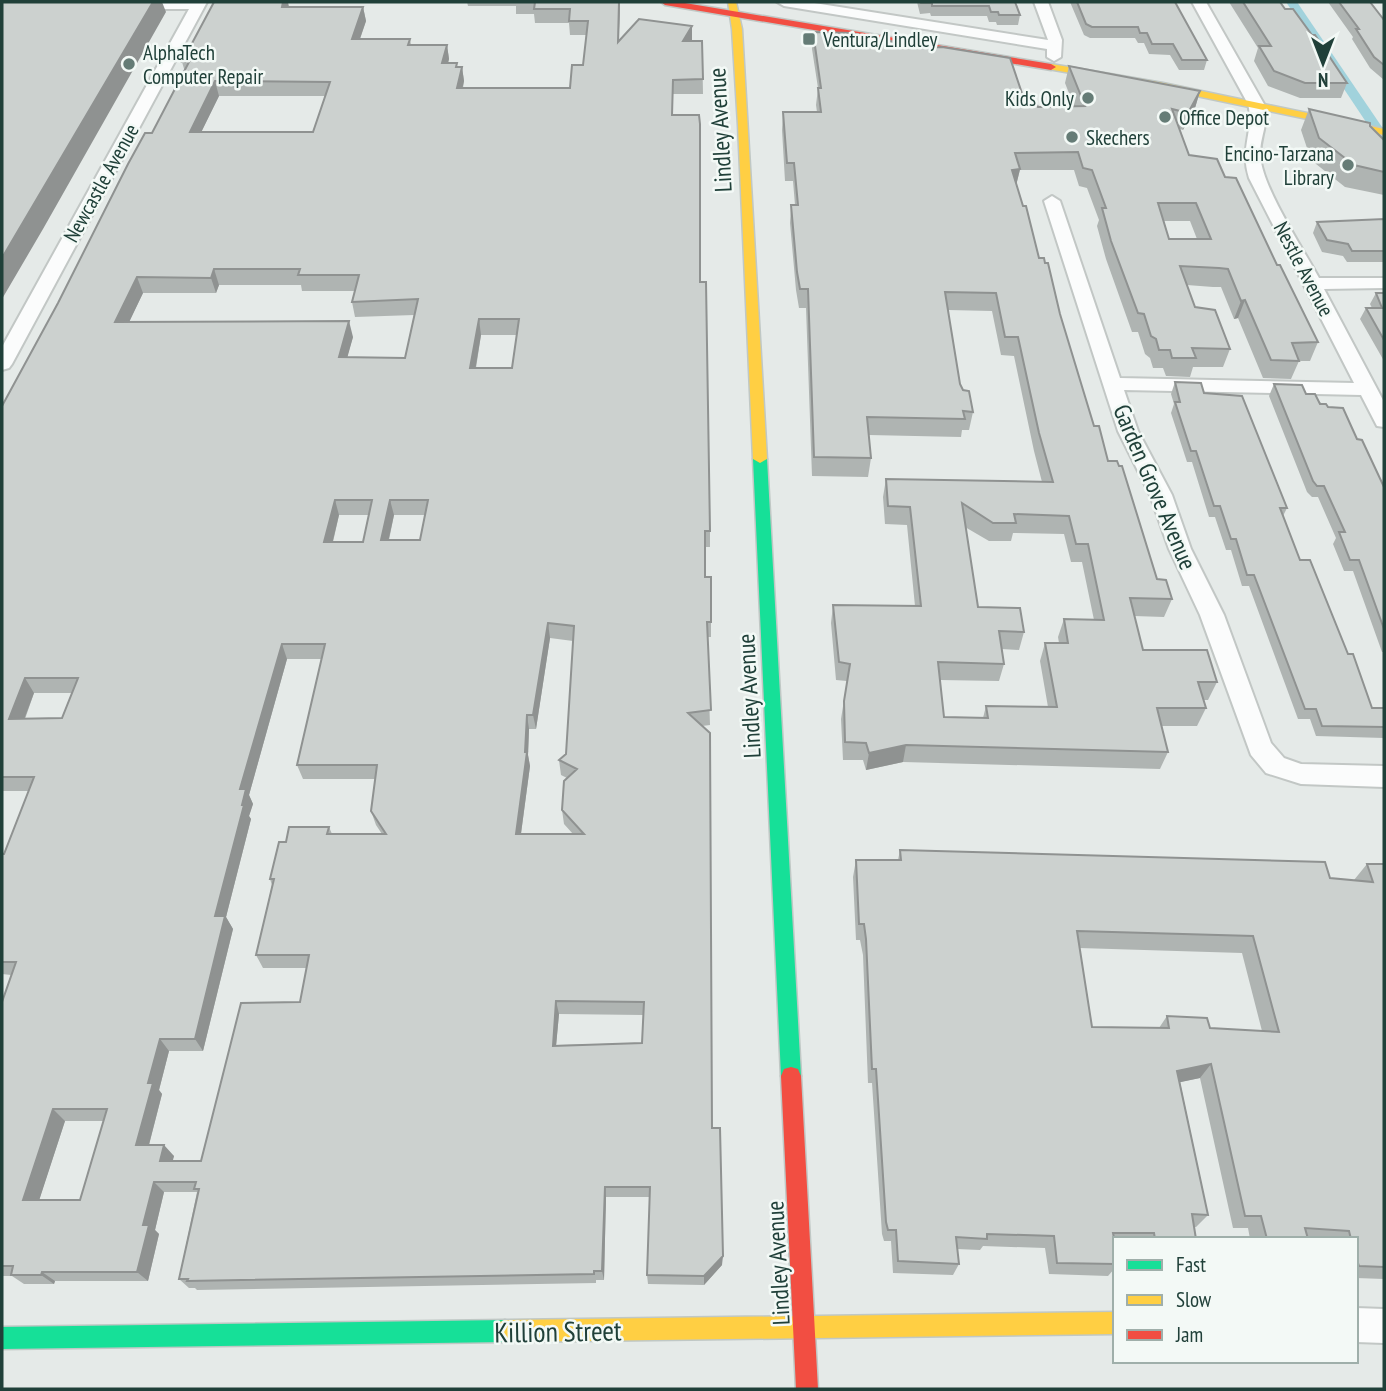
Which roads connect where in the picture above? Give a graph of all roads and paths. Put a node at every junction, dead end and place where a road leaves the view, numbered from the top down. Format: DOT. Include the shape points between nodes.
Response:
graph roads {
  1 [pos="666,2"];
  2 [pos="784,2"];
  3 [pos="887,2"];
  4 [pos="1041,2"];
  5 [pos="1199,2"];
  6 [pos="199,4"];
  7 [pos="123,6"];
  8 [pos="733,8"];
  9 [pos="885,18"];
  10 [pos="1056,46"];
  11 [pos="1051,66"];
  12 [pos="1256,104"];
  13 [pos="1377,130"];
  14 [pos="1052,201"];
  15 [pos="1311,284"];
  16 [pos="1384,284"];
  17 [pos="2,364"];
  18 [pos="1113,384"];
  19 [pos="1368,389"];
  20 [pos="1384,421"];
  21 [pos="1384,776"];
  22 [pos="1113,1323"];
  23 [pos="1358,1325"];
  24 [pos="1384,1326"];
  25 [pos="804,1327"];
  26 [pos="2,1338"];
  27 [pos="807,1389"];
  1 -- 8 [label="main road"];
  2 -- 9 [label="street"];
  3 -- 9 [label="street"];
  4 -- 10 [label="street"];
  5 -- 12 [label="street"];
  6 -- 7 [label="street"];
  6 -- 17 [label="street, Newcastle Avenue"];
  8 -- 11 [label="main road"];
  8 -- 25 [label="main road, Lindley Avenue"];
  9 -- 10 [label="street"];
  10 -- 11 [label="street"];
  11 -- 12 [label="main road"];
  12 -- 13 [label="main road"];
  12 -- 15 [label="street, Nestle Avenue" via="1260,119 1252,138 1253,166"];
  14 -- 18 [label="street, Garden Grove Avenue"];
  15 -- 16 [label="street"];
  15 -- 19 [label="street, Nestle Avenue"];
  18 -- 19 [label="street"];
  18 -- 21 [label="street, Garden Grove Avenue" via="1128,431 1212,615 1260,748 1275,765 1301,774"];
  19 -- 20 [label="street, Nestle Avenue"];
  22 -- 25 [label="main road, Killion Street"];
  23 -- 24 [label="street"];
  25 -- 26 [label="main road, Killion Street"];
  25 -- 27 [label="main road, Lindley Avenue"];
}
